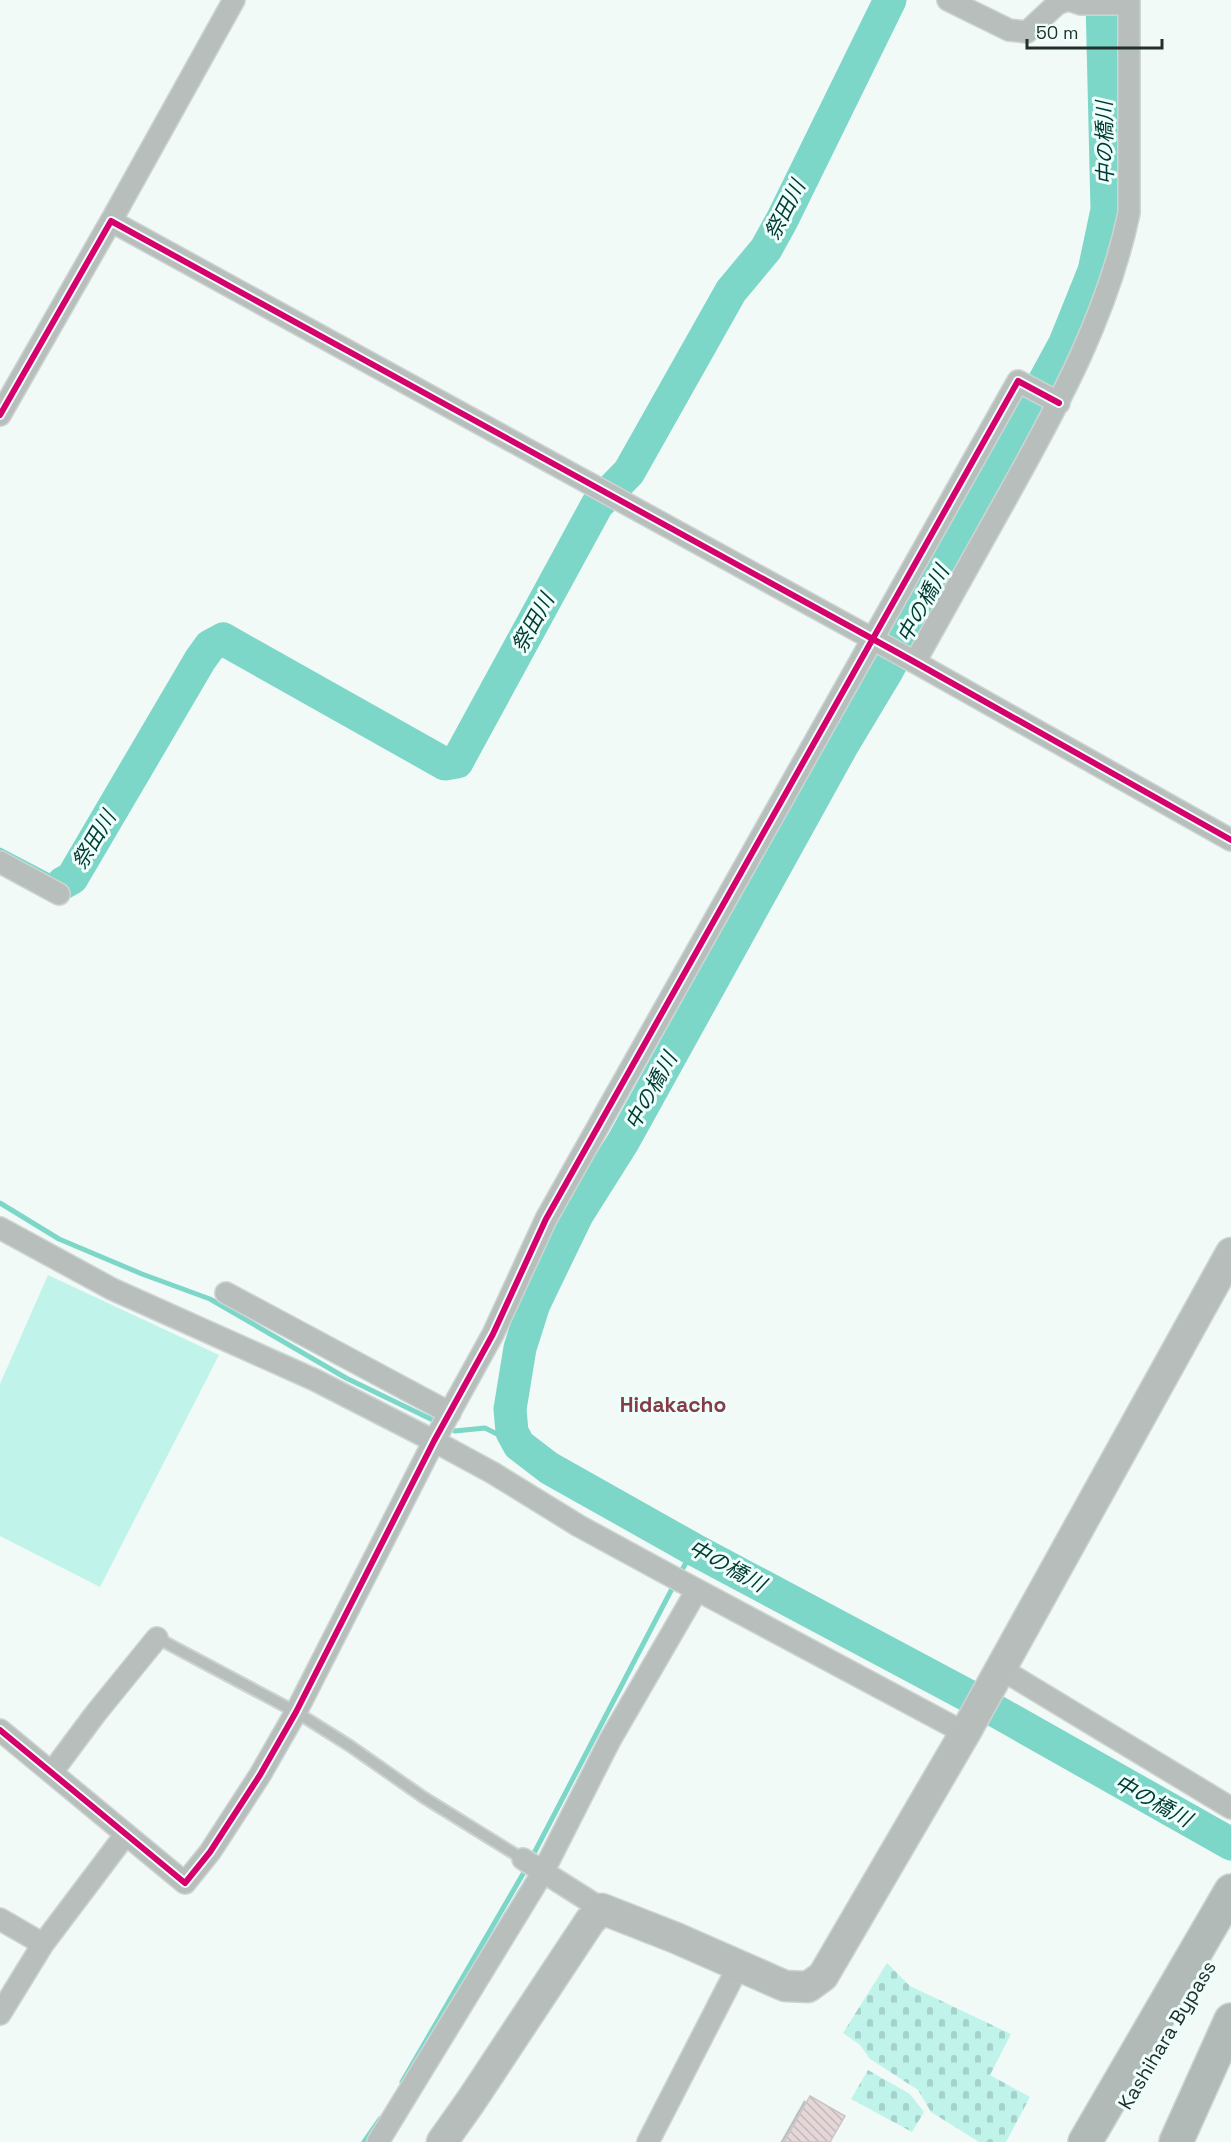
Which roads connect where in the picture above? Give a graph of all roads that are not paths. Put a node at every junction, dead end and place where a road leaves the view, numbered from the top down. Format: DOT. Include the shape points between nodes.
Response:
graph roads {
  1 [pos="234,0"];
  2 [pos="948,0"];
  3 [pos="1068,0"];
  4 [pos="1128,3"];
  5 [pos="111,221"];
  6 [pos="1056,402"];
  7 [pos="0,415"];
  8 [pos="875,640"];
  9 [pos="913,661"];
  10 [pos="1231,840"];
  11 [pos="0,862"];
  12 [pos="59,894"];
  13 [pos="0,1228"];
  14 [pos="1231,1253"];
  15 [pos="226,1293"];
  16 [pos="323,1365"];
  17 [pos="442,1427"];
  18 [pos="686,1584"];
  19 [pos="158,1638"];
  20 [pos="997,1676"];
  21 [pos="296,1712"];
  22 [pos="970,1724"];
  23 [pos="0,1730"];
  24 [pos="52,1772"];
  25 [pos="1231,1808"];
  26 [pos="126,1834"];
  27 [pos="534,1866"];
  28 [pos="1231,1891"];
  29 [pos="602,1909"];
  30 [pos="0,1919"];
  31 [pos="1231,1928"];
  32 [pos="43,1944"];
  33 [pos="738,1967"];
  34 [pos="0,2014"];
  35 [pos="1231,2020"];
  36 [pos="1231,2069"];
  37 [pos="378,2142"];
  38 [pos="442,2142"];
  39 [pos="648,2142"];
  40 [pos="1085,2142"];
  41 [pos="1102,2142"];
  42 [pos="1176,2142"];
  43 [pos="1195,2142"];
  1 -- 5 [label="street"];
  2 -- 3 [label="street" via="1009,30 1027,32 1057,4"];
  3 -- 4 [label="street" via="1082,4"];
  4 -- 6 [label="street" via="1129,213 1102,308"];
  5 -- 7 [label="street"];
  5 -- 8 [label="street"];
  6 -- 8 [label="street" via="1018,381"];
  6 -- 9 [label="street"];
  8 -- 9 [label="street"];
  8 -- 17 [label="street" via="546,1219 493,1334"];
  9 -- 10 [label="street"];
  11 -- 12 [label="street"];
  13 -- 16 [label="street" via="112,1289"];
  14 -- 20 [label="street"];
  15 -- 16 [label="street"];
  16 -- 17 [label="street"];
  16 -- 17 [label="street"];
  17 -- 18 [label="street" via="493,1473 579,1526"];
  17 -- 21 [label="street"];
  18 -- 22 [label="street"];
  18 -- 27 [label="street" via="610,1740"];
  19 -- 21 [label="lane"];
  19 -- 24 [label="street"];
  20 -- 22 [label="street"];
  20 -- 25 [label="street"];
  21 -- 26 [label="street" via="210,1852 184,1883"];
  21 -- 27 [label="lane"];
  22 -- 33 [label="street" via="823,1976 808,1987 785,1986"];
  23 -- 24 [label="street"];
  24 -- 26 [label="street"];
  26 -- 32 [label="street"];
  27 -- 29 [label="street"];
  27 -- 37 [label="street"];
  28 -- 40 [label="highway"];
  29 -- 33 [label="street"];
  29 -- 38 [label="street" via="590,1921"];
  30 -- 32 [label="street"];
  31 -- 41 [label="highway, Kashihara Bypass"];
  32 -- 34 [label="street"];
  33 -- 39 [label="street"];
  35 -- 42 [label="highway"];
  36 -- 43 [label="highway"];
}
